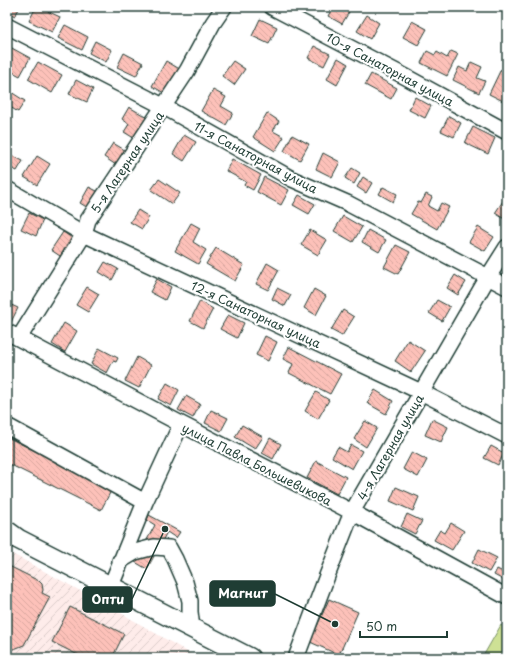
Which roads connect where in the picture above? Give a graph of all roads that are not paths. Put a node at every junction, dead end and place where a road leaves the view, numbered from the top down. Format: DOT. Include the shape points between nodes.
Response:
graph roads {
  1 [pos="224,7"];
  2 [pos="272,7"];
  3 [pos="7,26"];
  4 [pos="164,107"];
  5 [pos="507,132"];
  6 [pos="7,189"];
  7 [pos="84,234"];
  8 [pos="507,247"];
  9 [pos="488,277"];
  10 [pos="507,286"];
  11 [pos="13,335"];
  12 [pos="421,392"];
  13 [pos="181,424"];
  14 [pos="7,426"];
  15 [pos="507,436"];
  16 [pos="145,502"];
  17 [pos="352,512"];
  18 [pos="7,531"];
  19 [pos="7,545"];
  20 [pos="120,561"];
  21 [pos="109,592"];
  22 [pos="507,597"];
  23 [pos="192,628"];
  24 [pos="225,658"];
  25 [pos="250,658"];
  26 [pos="296,658"];
  1 -- 4 [label="street, 5-я Лагерная улица"];
  2 -- 5 [label="street, 10-я Санаторная улица"];
  3 -- 4 [label="street, 11-я Санаторная улица"];
  4 -- 7 [label="street, 5-я Лагерная улица" via="88,220"];
  4 -- 9 [label="street, 11-я Санаторная улица" via="292,179 347,203"];
  6 -- 7 [label="street, 12-я Санаторная улица"];
  7 -- 11 [label="street, 5-я Лагерная улица"];
  7 -- 12 [label="street, 12-я Санаторная улица"];
  8 -- 9 [label="street, 4-я Лагерная улица"];
  9 -- 10 [label="street, 11-я Санаторная улица"];
  9 -- 12 [label="street, 4-я Лагерная улица"];
  11 -- 13 [label="street, улица Павла Большевикова"];
  12 -- 15 [label="street, 12-я Санаторная улица"];
  12 -- 17 [label="street, 4-я Лагерная улица"];
  13 -- 16 [label="street"];
  13 -- 17 [label="street, улица Павла Большевикова"];
  14 -- 16 [label="street"];
  16 -- 20 [label="street"];
  17 -- 22 [label="street, улица Павла Большевикова"];
  17 -- 26 [label="street, 4-я Лагерная улица"];
  18 -- 21 [label="main road"];
  19 -- 21 [label="main road"];
  20 -- 21 [label="street"];
  20 -- 23 [label="street" via="134,552 154,547 168,548 185,582 190,601"];
  21 -- 23 [label="main road"];
  21 -- 24 [label="main road"];
  23 -- 25 [label="main road"];
}
